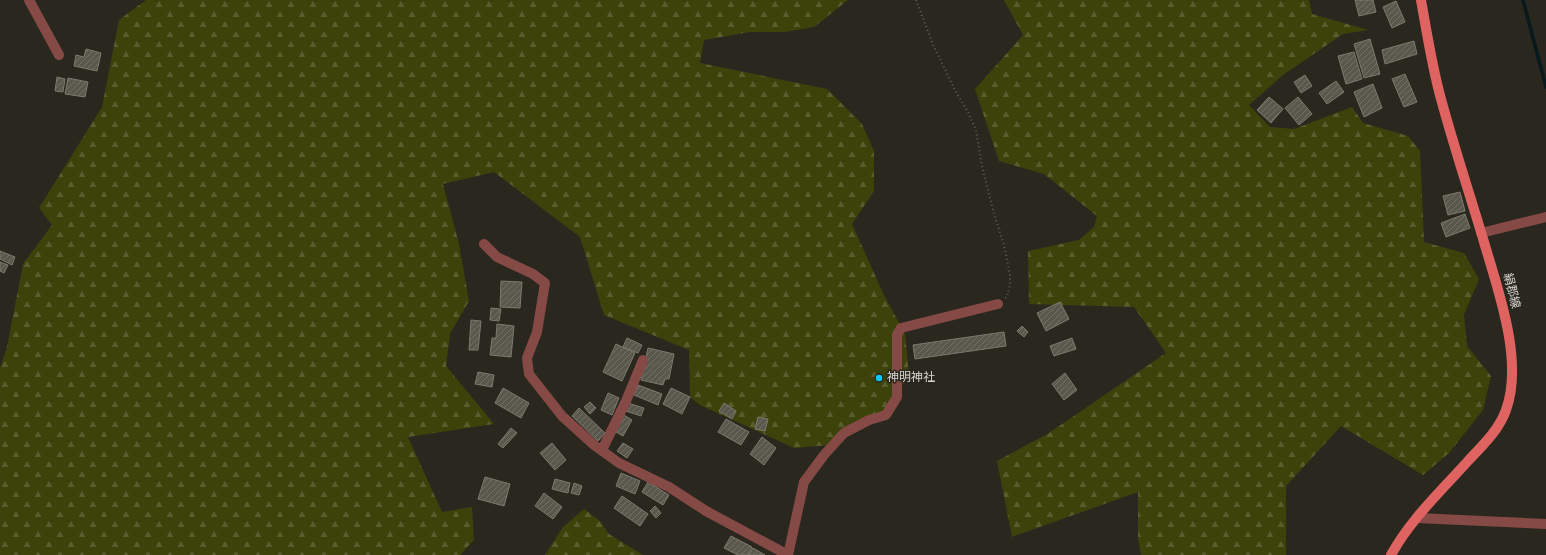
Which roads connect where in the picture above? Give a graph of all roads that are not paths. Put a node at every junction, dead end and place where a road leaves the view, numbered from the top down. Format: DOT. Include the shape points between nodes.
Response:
graph roads {
  1 [pos="29,0"];
  2 [pos="1421,0"];
  3 [pos="59,55"];
  4 [pos="1546,217"];
  5 [pos="1482,233"];
  6 [pos="484,244"];
  7 [pos="998,304"];
  8 [pos="643,360"];
  9 [pos="602,450"];
  10 [pos="1417,518"];
  11 [pos="1546,524"];
  12 [pos="788,555"];
  13 [pos="1391,555"];
  1 -- 3 [label="street"];
  2 -- 5 [label="main road, 絹郡線" via="1441,98"];
  4 -- 5 [label="street"];
  5 -- 10 [label="main road, 絹郡線" via="1509,335 1512,388 1506,409 1492,435"];
  6 -- 9 [label="street" via="497,256 545,283 537,332 527,358 529,374 562,416"];
  7 -- 12 [label="street" via="901,328 897,335 897,397 886,415 869,420 844,433 804,482"];
  8 -- 9 [label="street"];
  9 -- 12 [label="street" via="619,463 669,487 706,512"];
  10 -- 11 [label="street"];
  10 -- 13 [label="main road, 絹郡線"];
}
